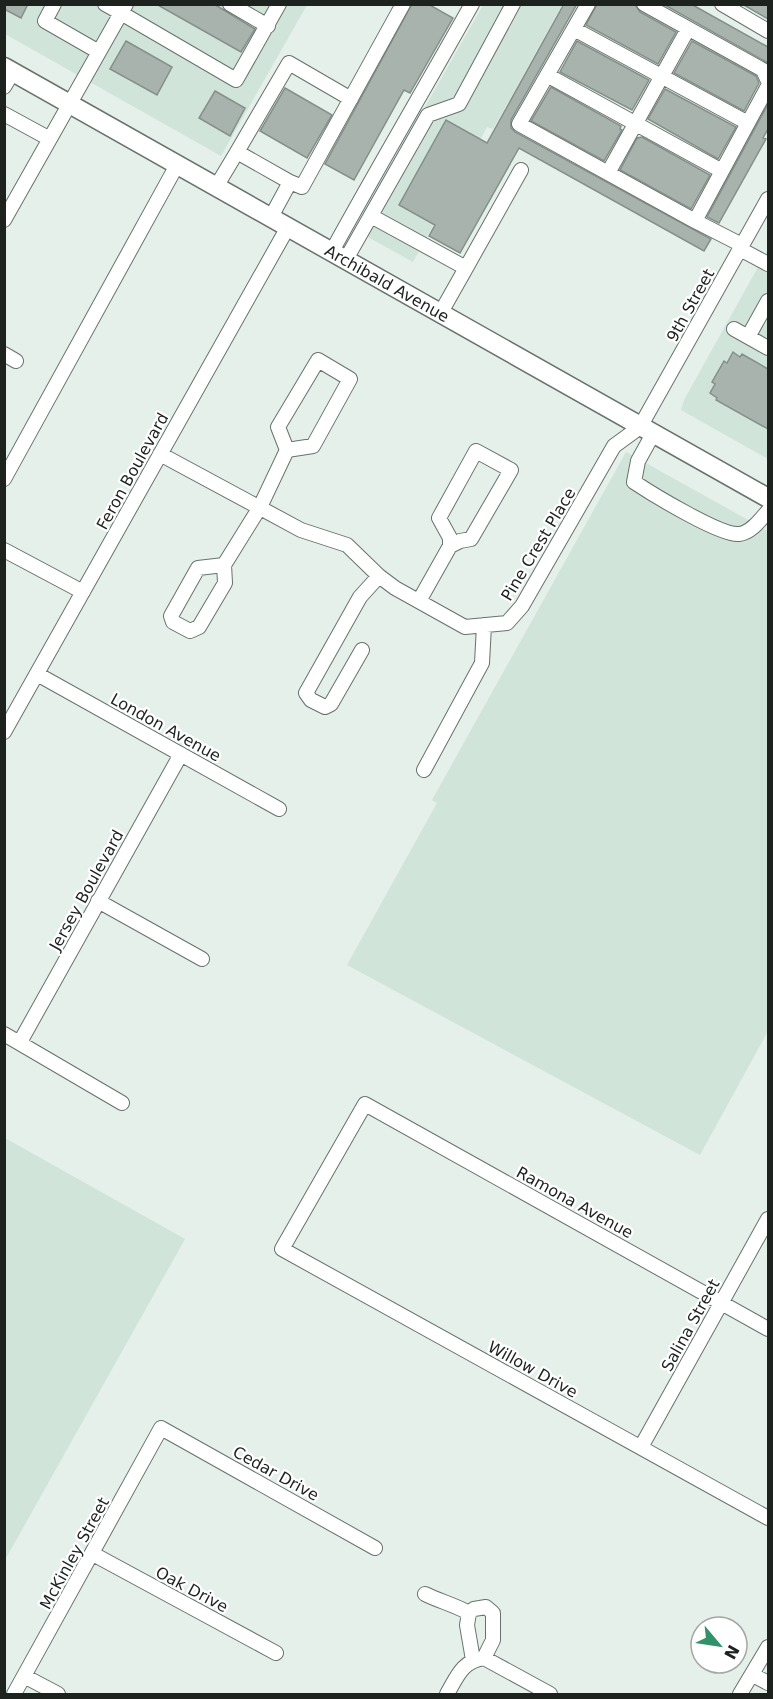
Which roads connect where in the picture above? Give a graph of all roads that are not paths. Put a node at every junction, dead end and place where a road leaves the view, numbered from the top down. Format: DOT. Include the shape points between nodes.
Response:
graph roads {
  1 [pos="54,4"];
  2 [pos="105,4"];
  3 [pos="230,4"];
  4 [pos="279,4"];
  5 [pos="403,4"];
  6 [pos="472,4"];
  7 [pos="513,4"];
  8 [pos="588,4"];
  9 [pos="644,4"];
  10 [pos="728,6"];
  11 [pos="124,9"];
  12 [pos="268,26"];
  13 [pos="574,29"];
  14 [pos="688,29"];
  15 [pos="768,31"];
  16 [pos="99,52"];
  17 [pos="7,75"];
  18 [pos="547,75"];
  19 [pos="662,76"];
  20 [pos="768,83"];
  21 [pos="351,99"];
  22 [pos="69,103"];
  23 [pos="4,114"];
  24 [pos="748,123"];
  25 [pos="635,124"];
  26 [pos="50,139"];
  27 [pos="237,152"];
  28 [pos="177,165"];
  29 [pos="521,170"];
  30 [pos="723,171"];
  31 [pos="608,173"];
  32 [pos="290,182"];
  33 [pos="216,187"];
  34 [pos="768,199"];
  35 [pos="370,216"];
  36 [pos="271,217"];
  37 [pos="4,220"];
  38 [pos="695,221"];
  39 [pos="288,227"];
  40 [pos="741,247"];
  41 [pos="338,257"];
  42 [pos="768,264"];
  43 [pos="466,268"];
  44 [pos="768,301"];
  45 [pos="440,314"];
  46 [pos="734,329"];
  47 [pos="748,337"];
  48 [pos="768,348"];
  49 [pos="646,431"];
  50 [pos="287,450"];
  51 [pos="160,454"];
  52 [pos="4,479"];
  53 [pos="768,498"];
  54 [pos="260,507"];
  55 [pos="768,511"];
  56 [pos="450,546"];
  57 [pos="4,550"];
  58 [pos="224,565"];
  59 [pos="379,576"];
  60 [pos="83,592"];
  61 [pos="419,601"];
  62 [pos="483,625"];
  63 [pos="362,650"];
  64 [pos="37,674"];
  65 [pos="4,732"];
  66 [pos="181,754"];
  67 [pos="424,770"];
  68 [pos="279,809"];
  69 [pos="98,901"];
  70 [pos="202,959"];
  71 [pos="4,1034"];
  72 [pos="20,1042"];
  73 [pos="122,1103"];
  74 [pos="768,1219"];
  75 [pos="282,1249"];
  76 [pos="721,1303"];
  77 [pos="768,1329"];
  78 [pos="161,1428"];
  79 [pos="640,1447"];
  80 [pos="768,1518"];
  81 [pos="375,1548"];
  82 [pos="93,1554"];
  83 [pos="424,1594"];
  84 [pos="469,1613"];
  85 [pos="768,1647"];
  86 [pos="276,1653"];
  87 [pos="478,1659"];
  88 [pos="753,1675"];
  89 [pos="24,1676"];
  90 [pos="768,1683"];
  91 [pos="14,1695"];
  92 [pos="58,1695"];
  93 [pos="447,1695"];
  94 [pos="550,1695"];
  95 [pos="740,1695"];
  1 -- 16 [label="street" via="45,21"];
  2 -- 11 [label="street"];
  3 -- 12 [label="street"];
  4 -- 12 [label="street"];
  5 -- 21 [label="street"];
  6 -- 41 [label="street" via="380,164"];
  7 -- 35 [label="street" via="459,104 428,115"];
  8 -- 13 [label="street"];
  9 -- 14 [label="street"];
  10 -- 15 [label="street"];
  11 -- 12 [label="street" via="236,80"];
  11 -- 16 [label="street"];
  13 -- 18 [label="street"];
  13 -- 19 [label="street"];
  14 -- 19 [label="street"];
  14 -- 20 [label="street" via="763,70"];
  16 -- 22 [label="street"];
  17 -- 22 [label="main road, Archibald Avenue"];
  18 -- 25 [label="street"];
  18 -- 31 [label="street" via="519,123"];
  19 -- 24 [label="street"];
  19 -- 25 [label="street"];
  20 -- 24 [label="street"];
  21 -- 27 [label="street" via="289,63"];
  21 -- 32 [label="street" via="302,187"];
  22 -- 26 [label="street"];
  22 -- 28 [label="main road, Archibald Avenue"];
  23 -- 26 [label="street"];
  24 -- 30 [label="street"];
  25 -- 30 [label="street"];
  25 -- 31 [label="street"];
  26 -- 37 [label="street"];
  27 -- 32 [label="street"];
  27 -- 33 [label="street"];
  28 -- 33 [label="main road, Archibald Avenue"];
  28 -- 52 [label="street"];
  29 -- 43 [label="street"];
  30 -- 38 [label="street"];
  31 -- 38 [label="street"];
  32 -- 36 [label="street"];
  33 -- 36 [label="main road, Archibald Avenue"];
  34 -- 40 [label="street, 9th Street"];
  35 -- 41 [label="street"];
  35 -- 43 [label="street"];
  36 -- 39 [label="main road, Archibald Avenue"];
  38 -- 40 [label="street"];
  39 -- 41 [label="main road, Archibald Avenue"];
  39 -- 51 [label="street, Feron Boulevard"];
  40 -- 42 [label="street"];
  40 -- 49 [label="street, 9th Street"];
  41 -- 45 [label="main road, Archibald Avenue"];
  43 -- 45 [label="street"];
  44 -- 47 [label="street"];
  45 -- 49 [label="main road, Archibald Avenue"];
  46 -- 47 [label="street"];
  47 -- 48 [label="street"];
  49 -- 53 [label="main road, Archibald Avenue"];
  49 -- 55 [label="street, 9th Street" via="634,482 641,487 735,534 742,534"];
  49 -- 62 [label="street, Pine Crest Place" via="614,446 522,606 507,623"];
  50 -- 50 [label="street" via="314,446 350,380 318,360 278,427"];
  50 -- 54 [label="street"];
  51 -- 54 [label="street, Pine Crest Place"];
  51 -- 60 [label="street, Feron Boulevard"];
  54 -- 58 [label="street"];
  54 -- 59 [label="street, Pine Crest Place" via="301,530 347,545"];
  56 -- 56 [label="street" via="471,539 511,470 476,451 439,518"];
  56 -- 61 [label="street"];
  57 -- 60 [label="street"];
  58 -- 58 [label="street" via="225,583 199,627 190,632 173,622 171,616 198,568"];
  59 -- 61 [label="street, Pine Crest Place"];
  59 -- 63 [label="street" via="360,597 306,693 311,700 324,707 331,704"];
  60 -- 64 [label="street, Feron Boulevard"];
  61 -- 62 [label="street, Pine Crest Place" via="465,627"];
  62 -- 67 [label="street" via="482,663"];
  64 -- 65 [label="street, Feron Boulevard"];
  64 -- 66 [label="street, London Avenue"];
  66 -- 68 [label="street, London Avenue"];
  66 -- 69 [label="street, Jersey Boulevard"];
  69 -- 70 [label="street"];
  69 -- 72 [label="street, Jersey Boulevard"];
  71 -- 72 [label="street"];
  72 -- 73 [label="street"];
  74 -- 76 [label="street, Salina Street"];
  75 -- 76 [label="street, Ramona Avenue" via="365,1104"];
  75 -- 79 [label="street, Willow Drive"];
  76 -- 77 [label="street, Ramona Avenue"];
  76 -- 79 [label="street, Salina Street"];
  78 -- 81 [label="street, Cedar Drive"];
  78 -- 82 [label="street, McKinley Street"];
  79 -- 80 [label="street, Willow Drive"];
  82 -- 86 [label="street, Oak Drive"];
  82 -- 89 [label="street, McKinley Street"];
  83 -- 84 [label="street"];
  84 -- 87 [label="street" via="467,1625"];
  84 -- 87 [label="street" via="486,1607 493,1613 493,1640"];
  85 -- 88 [label="street"];
  87 -- 93 [label="street" via="463,1666"];
  87 -- 94 [label="street"];
  88 -- 90 [label="street"];
  88 -- 95 [label="street"];
  89 -- 91 [label="street, McKinley Street"];
  89 -- 92 [label="street"];
}
